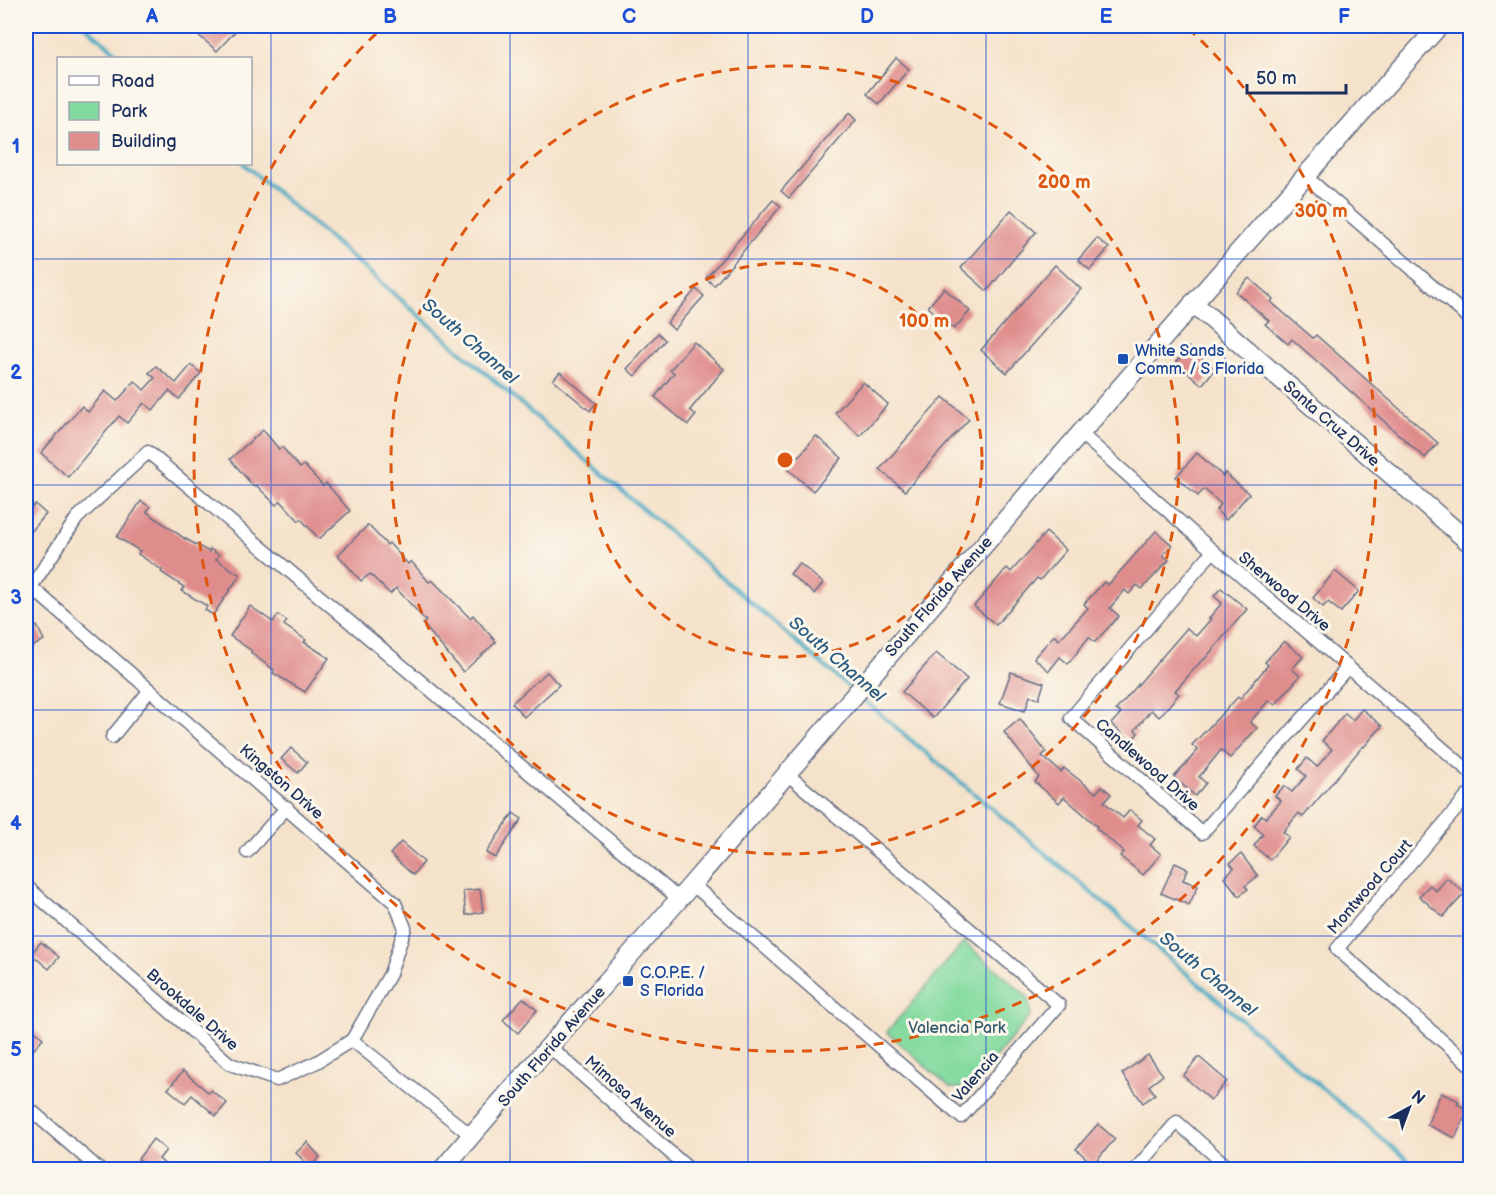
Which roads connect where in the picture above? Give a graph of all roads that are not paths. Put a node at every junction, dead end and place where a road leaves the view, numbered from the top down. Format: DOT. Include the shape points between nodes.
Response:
graph roads {
  1 [pos="1438,26"];
  2 [pos="1305,175"];
  3 [pos="1193,303"];
  4 [pos="1470,319"];
  5 [pos="1079,432"];
  6 [pos="1470,543"];
  7 [pos="1212,551"];
  8 [pos="28,589"];
  9 [pos="1348,667"];
  10 [pos="150,690"];
  11 [pos="112,737"];
  12 [pos="786,772"];
  13 [pos="1470,772"];
  14 [pos="1470,793"];
  15 [pos="287,807"];
  16 [pos="247,852"];
  17 [pos="692,884"];
  18 [pos="26,886"];
  19 [pos="678,899"];
  20 [pos="352,1040"];
  21 [pos="550,1047"];
  22 [pos="1470,1063"];
  23 [pos="26,1106"];
  24 [pos="472,1136"];
  25 [pos="448,1167"];
  26 [pos="100,1170"];
  27 [pos="690,1170"];
  28 [pos="1135,1170"];
  29 [pos="1231,1170"];
  1 -- 2 [label="main road, South Florida Avenue"];
  2 -- 3 [label="main road, South Florida Avenue"];
  2 -- 4 [label="street"];
  3 -- 5 [label="main road, South Florida Avenue"];
  3 -- 6 [label="main road, Santa Cruz Drive"];
  5 -- 7 [label="street, Sherwood Drive"];
  5 -- 12 [label="main road, South Florida Avenue"];
  7 -- 9 [label="street, Sherwood Drive"];
  7 -- 9 [label="street, Candlewood Drive" via="1071,718 1202,833"];
  8 -- 10 [label="street, Kingston Drive"];
  8 -- 19 [label="street" via="77,518 148,452"];
  9 -- 13 [label="street, Sherwood Drive"];
  10 -- 11 [label="street"];
  10 -- 15 [label="street, Kingston Drive"];
  12 -- 17 [label="main road, South Florida Avenue"];
  12 -- 17 [label="street, Valencia" via="1059,1005 961,1117"];
  14 -- 22 [label="street, Montwood Court" via="1337,949"];
  15 -- 16 [label="street"];
  15 -- 20 [label="street, Kingston Drive" via="395,903 405,928 390,974"];
  17 -- 19 [label="main road, South Florida Avenue"];
  18 -- 20 [label="street, Brookdale Drive" via="230,1064 277,1080"];
  19 -- 21 [label="main road, South Florida Avenue"];
  20 -- 24 [label="street"];
  21 -- 24 [label="main road, South Florida Avenue"];
  21 -- 27 [label="street, Mimosa Avenue"];
  23 -- 26 [label="street"];
  24 -- 25 [label="main road, South Florida Avenue"];
  28 -- 29 [label="street" via="1177,1122"];
}
